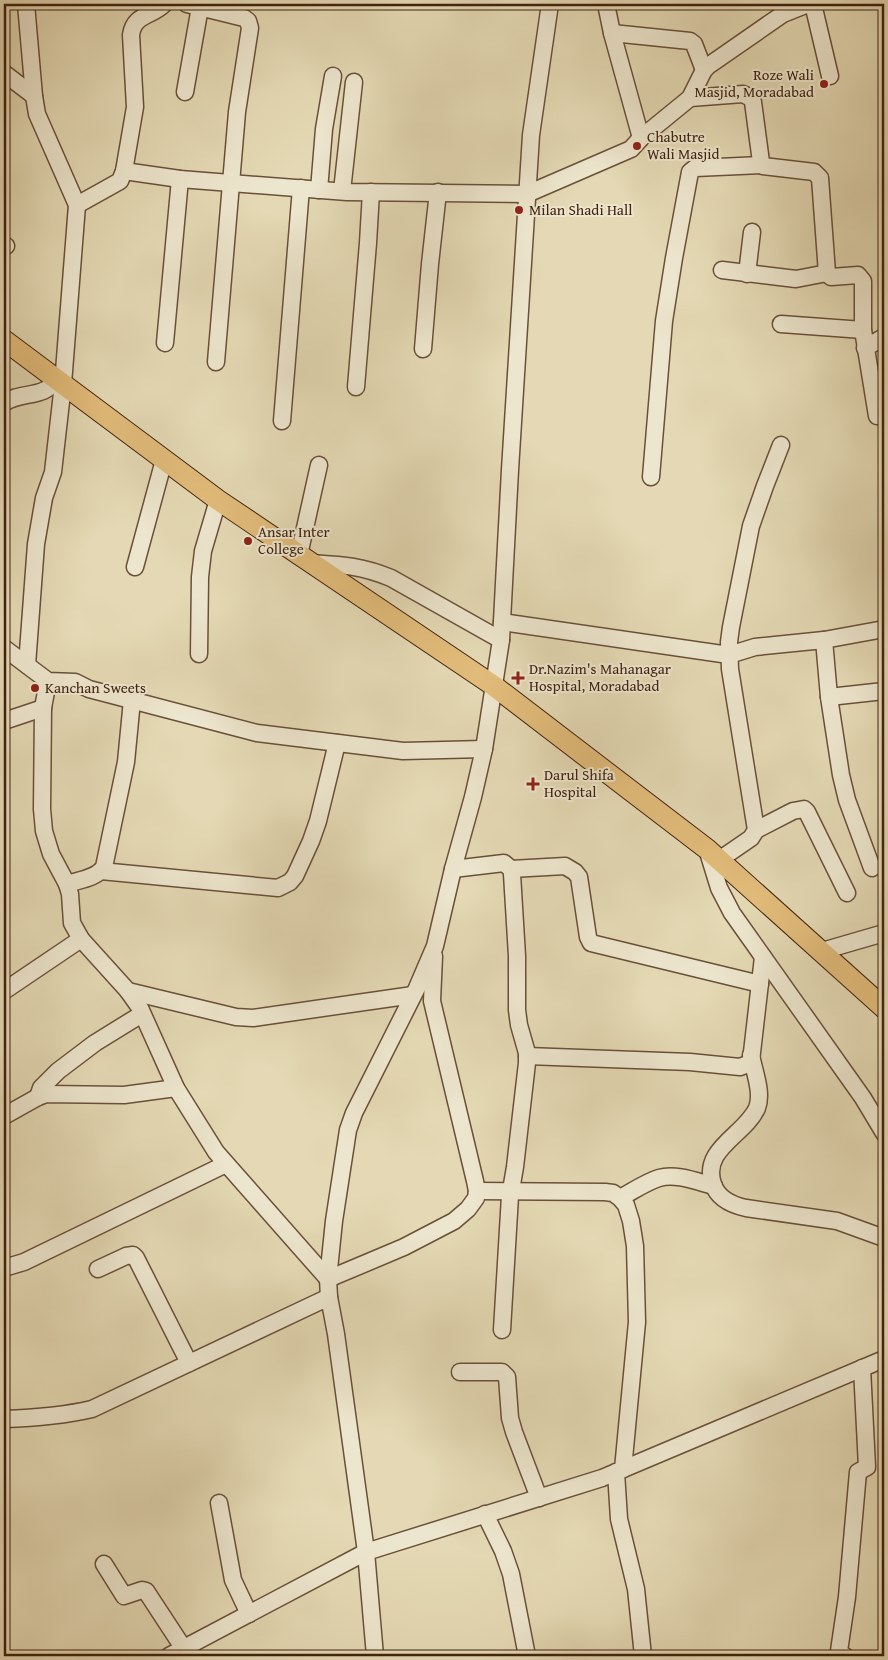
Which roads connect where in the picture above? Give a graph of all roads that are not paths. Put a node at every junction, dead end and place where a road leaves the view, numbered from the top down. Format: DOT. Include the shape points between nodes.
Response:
graph roads {
  1 [pos="26,4"];
  2 [pos="164,4"];
  3 [pos="550,4"];
  4 [pos="606,4"];
  5 [pos="808,4"];
  6 [pos="813,4"];
  7 [pos="194,5"];
  8 [pos="780,9"];
  9 [pos="612,33"];
  10 [pos="704,70"];
  11 [pos="4,72"];
  12 [pos="333,76"];
  13 [pos="830,76"];
  14 [pos="354,82"];
  15 [pos="185,92"];
  16 [pos="34,96"];
  17 [pos="690,98"];
  18 [pos="641,138"];
  19 [pos="762,165"];
  20 [pos="124,171"];
  21 [pos="180,179"];
  22 [pos="232,183"];
  23 [pos="301,188"];
  24 [pos="318,190"];
  25 [pos="342,191"];
  26 [pos="371,192"];
  27 [pos="438,192"];
  28 [pos="527,194"];
  29 [pos="77,204"];
  30 [pos="752,232"];
  31 [pos="722,270"];
  32 [pos="827,273"];
  33 [pos="748,274"];
  34 [pos="780,324"];
  35 [pos="863,330"];
  36 [pos="884,337"];
  37 [pos="4,340"];
  38 [pos="165,343"];
  39 [pos="865,348"];
  40 [pos="423,349"];
  41 [pos="216,362"];
  42 [pos="59,381"];
  43 [pos="356,387"];
  44 [pos="4,403"];
  45 [pos="876,416"];
  46 [pos="282,421"];
  47 [pos="782,445"];
  48 [pos="164,460"];
  49 [pos="319,465"];
  50 [pos="651,477"];
  51 [pos="218,500"];
  52 [pos="305,559"];
  53 [pos="135,567"];
  54 [pos="502,622"];
  55 [pos="884,629"];
  56 [pos="501,640"];
  57 [pos="824,640"];
  58 [pos="4,648"];
  59 [pos="199,654"];
  60 [pos="729,655"];
  61 [pos="27,665"];
  62 [pos="48,681"];
  63 [pos="494,686"];
  64 [pos="884,691"];
  65 [pos="829,697"];
  66 [pos="132,700"];
  67 [pos="43,708"];
  68 [pos="4,721"];
  69 [pos="337,743"];
  70 [pos="484,748"];
  71 [pos="756,830"];
  72 [pos="713,855"];
  73 [pos="872,868"];
  74 [pos="453,869"];
  75 [pos="511,869"];
  76 [pos="101,871"];
  77 [pos="67,884"];
  78 [pos="847,893"];
  79 [pos="884,933"];
  80 [pos="81,939"];
  81 [pos="435,946"];
  82 [pos="822,951"];
  83 [pos="763,957"];
  84 [pos="760,984"];
  85 [pos="4,991"];
  86 [pos="128,991"];
  87 [pos="413,995"];
  88 [pos="884,1008"];
  89 [pos="142,1014"];
  90 [pos="751,1055"];
  91 [pos="527,1056"];
  92 [pos="176,1088"];
  93 [pos="38,1096"];
  94 [pos="4,1116"];
  95 [pos="884,1133"];
  96 [pos="226,1164"];
  97 [pos="714,1186"];
  98 [pos="477,1191"];
  99 [pos="511,1191"];
  100 [pos="620,1198"];
  101 [pos="884,1238"];
  102 [pos="4,1268"];
  103 [pos="98,1269"];
  104 [pos="328,1279"];
  105 [pos="329,1297"];
  106 [pos="502,1330"];
  107 [pos="884,1359"];
  108 [pos="189,1363"];
  109 [pos="862,1368"];
  110 [pos="460,1372"];
  111 [pos="4,1419"];
  112 [pos="620,1470"];
  113 [pos="539,1498"];
  114 [pos="219,1504"];
  115 [pos="485,1514"];
  116 [pos="366,1552"];
  117 [pos="104,1564"];
  118 [pos="249,1614"];
  119 [pos="177,1652"];
  120 [pos="375,1656"];
  121 [pos="527,1656"];
  122 [pos="643,1656"];
  123 [pos="844,1656"];
  1 -- 16 [label="street"];
  2 -- 20 [label="street" via="132,26 135,107"];
  3 -- 28 [label="street" via="531,135"];
  4 -- 9 [label="street"];
  5 -- 8 [label="street"];
  6 -- 13 [label="street"];
  7 -- 15 [label="street"];
  7 -- 22 [label="street" via="244,18 250,24 238,100"];
  8 -- 10 [label="street"];
  9 -- 10 [label="street" via="690,41"];
  9 -- 18 [label="street"];
  10 -- 17 [label="street"];
  11 -- 16 [label="street"];
  12 -- 24 [label="street"];
  14 -- 25 [label="street"];
  16 -- 29 [label="street" via="37,114"];
  17 -- 18 [label="street"];
  17 -- 19 [label="street" via="743,94 751,98"];
  18 -- 28 [label="street" via="631,149"];
  19 -- 32 [label="street" via="814,172 820,178"];
  19 -- 50 [label="street" via="695,168 690,172 664,322"];
  20 -- 21 [label="street"];
  20 -- 29 [label="street" via="120,180"];
  21 -- 22 [label="street"];
  21 -- 38 [label="street"];
  22 -- 23 [label="street"];
  22 -- 41 [label="street"];
  23 -- 24 [label="street"];
  23 -- 46 [label="street"];
  24 -- 25 [label="street"];
  25 -- 26 [label="street"];
  26 -- 27 [label="street"];
  26 -- 43 [label="street"];
  27 -- 28 [label="street"];
  27 -- 40 [label="street"];
  28 -- 54 [label="street"];
  29 -- 42 [label="street"];
  30 -- 33 [label="street"];
  31 -- 33 [label="street"];
  32 -- 33 [label="street" via="796,279"];
  32 -- 35 [label="street" via="831,277 861,277"];
  34 -- 35 [label="street"];
  35 -- 39 [label="street"];
  36 -- 39 [label="street"];
  37 -- 42 [label="main road"];
  39 -- 45 [label="street"];
  42 -- 44 [label="street" via="46,391"];
  42 -- 48 [label="main road"];
  42 -- 61 [label="street" via="53,472 44,498 36,544"];
  47 -- 60 [label="street" via="751,526 730,627"];
  48 -- 51 [label="main road"];
  48 -- 53 [label="street"];
  49 -- 52 [label="street"];
  51 -- 52 [label="main road"];
  51 -- 59 [label="street" via="202,560"];
  52 -- 56 [label="street" via="353,566 391,578"];
  52 -- 63 [label="main road"];
  54 -- 56 [label="street"];
  54 -- 60 [label="street"];
  55 -- 57 [label="street"];
  56 -- 63 [label="street"];
  57 -- 60 [label="street" via="755,647"];
  57 -- 65 [label="street"];
  58 -- 61 [label="street"];
  60 -- 71 [label="street"];
  61 -- 62 [label="street"];
  62 -- 66 [label="street" via="75,682"];
  62 -- 67 [label="street"];
  63 -- 70 [label="street"];
  63 -- 72 [label="main road"];
  64 -- 65 [label="street"];
  65 -- 73 [label="street" via="847,800"];
  66 -- 69 [label="street" via="257,733"];
  66 -- 76 [label="street" via="126,762 106,861"];
  67 -- 68 [label="street"];
  67 -- 77 [label="street" via="44,831 51,854"];
  69 -- 70 [label="street" via="403,751"];
  69 -- 76 [label="street" via="311,841 295,876 284,886"];
  70 -- 74 [label="street"];
  71 -- 72 [label="street" via="751,838"];
  71 -- 78 [label="street" via="793,811 804,809"];
  72 -- 82 [label="main road"];
  72 -- 83 [label="street" via="719,888"];
  74 -- 75 [label="street" via="504,863"];
  74 -- 81 [label="street"];
  75 -- 84 [label="street" via="565,866 576,872 591,943"];
  75 -- 91 [label="street" via="517,1010"];
  76 -- 77 [label="street"];
  77 -- 80 [label="street" via="72,923"];
  79 -- 82 [label="street"];
  80 -- 85 [label="street"];
  80 -- 86 [label="street"];
  81 -- 87 [label="street"];
  81 -- 98 [label="street" via="432,1001"];
  82 -- 88 [label="main road"];
  83 -- 84 [label="street"];
  83 -- 95 [label="street" via="863,1098"];
  84 -- 90 [label="street"];
  86 -- 87 [label="street" via="236,1017 253,1018"];
  86 -- 89 [label="street"];
  87 -- 104 [label="street" via="348,1130"];
  89 -- 92 [label="street"];
  89 -- 93 [label="street" via="58,1071 41,1088"];
  90 -- 91 [label="street" via="751,1061 740,1067"];
  90 -- 97 [label="street" via="758,1102 752,1116 711,1164"];
  91 -- 99 [label="street"];
  92 -- 93 [label="street" via="124,1095 56,1093"];
  92 -- 96 [label="street"];
  93 -- 94 [label="street"];
  96 -- 102 [label="street" via="24,1262"];
  96 -- 104 [label="street"];
  97 -- 100 [label="street" via="675,1177 659,1178"];
  97 -- 101 [label="street" via="732,1204 837,1222"];
  98 -- 99 [label="street"];
  98 -- 104 [label="street" via="476,1198 454,1222"];
  99 -- 100 [label="street" via="605,1192"];
  99 -- 106 [label="street"];
  100 -- 112 [label="street" via="631,1221 635,1246 637,1322"];
  103 -- 108 [label="street" via="126,1256 136,1258"];
  104 -- 105 [label="street"];
  105 -- 108 [label="street"];
  105 -- 116 [label="street"];
  107 -- 109 [label="street"];
  108 -- 111 [label="street" via="92,1409"];
  109 -- 112 [label="street"];
  109 -- 123 [label="street" via="867,1467 858,1472 839,1651"];
  110 -- 113 [label="street" via="502,1372 507,1377 510,1418"];
  112 -- 113 [label="street"];
  112 -- 122 [label="street" via="619,1519 636,1589"];
  113 -- 115 [label="street"];
  114 -- 118 [label="street" via="233,1580"];
  115 -- 116 [label="street"];
  115 -- 121 [label="street" via="511,1574"];
  116 -- 118 [label="street"];
  116 -- 120 [label="street"];
  117 -- 119 [label="street" via="124,1596 146,1591"];
  118 -- 119 [label="street"];
}
